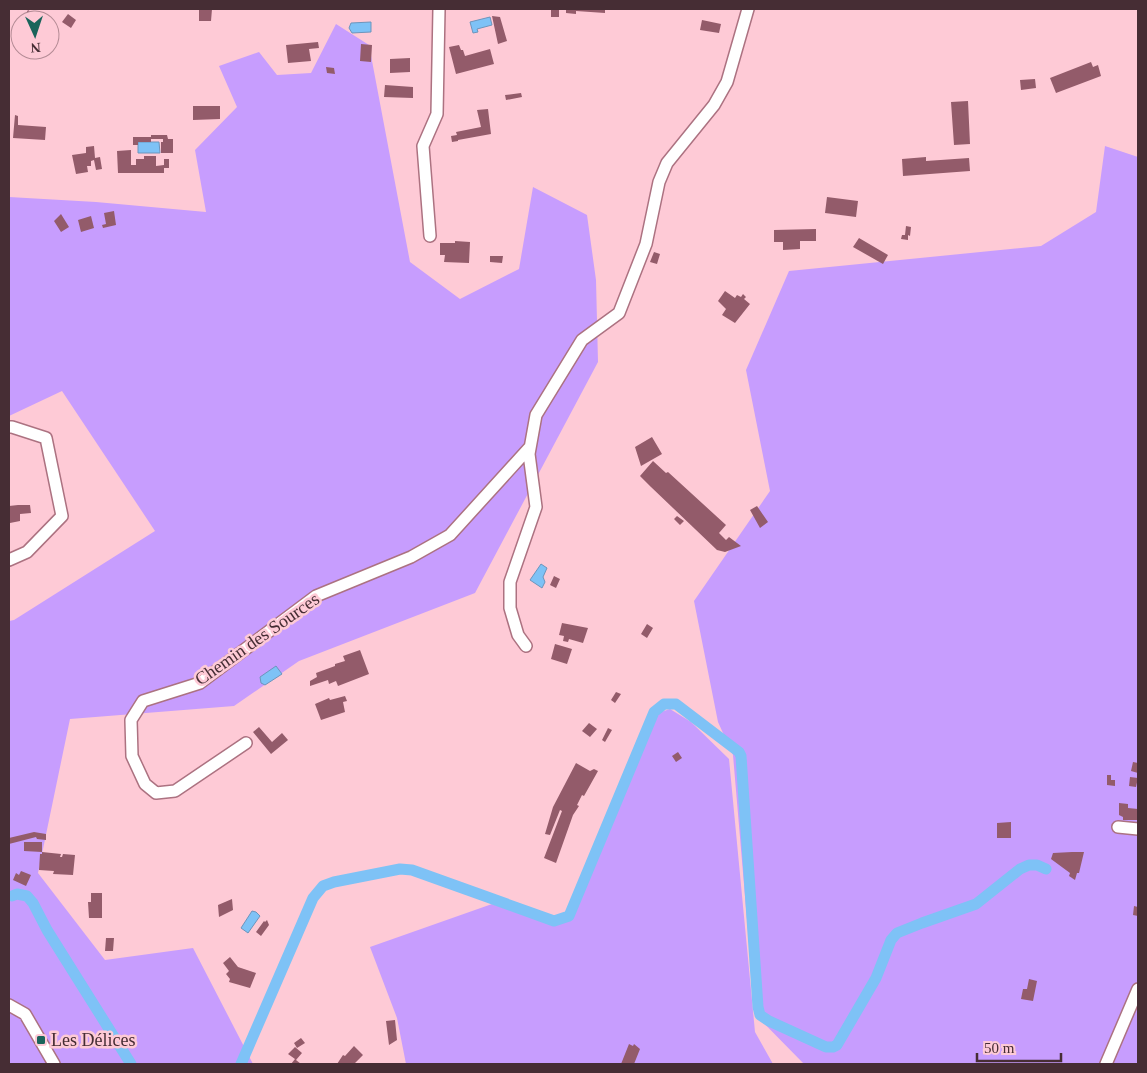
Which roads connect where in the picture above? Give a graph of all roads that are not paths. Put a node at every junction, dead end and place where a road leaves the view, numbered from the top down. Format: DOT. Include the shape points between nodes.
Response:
graph roads {
  1 [pos="439,9"];
  2 [pos="748,9"];
  3 [pos="430,236"];
  4 [pos="9,427"];
  5 [pos="530,447"];
  6 [pos="9,560"];
  7 [pos="526,646"];
  8 [pos="246,743"];
  9 [pos="1118,827"];
  10 [pos="1138,829"];
  11 [pos="1138,989"];
  12 [pos="9,1005"];
  13 [pos="52,1062"];
  14 [pos="1106,1064"];
  1 -- 3 [label="street" via="437,114 423,146"];
  2 -- 5 [label="street" via="727,82 714,105 667,163 659,182 646,244 619,313 582,340 536,415"];
  4 -- 6 [label="street" via="46,438 62,516 27,552"];
  5 -- 7 [label="street" via="536,506 510,582 510,608 518,635"];
  5 -- 8 [label="street, Chemin des Sources" via="450,535 411,557 316,596 200,683 143,701 131,720 132,756 145,784 156,793 175,791"];
  9 -- 10 [label="street"];
  11 -- 14 [label="street"];
  12 -- 13 [label="street" via="25,1014"];
}
